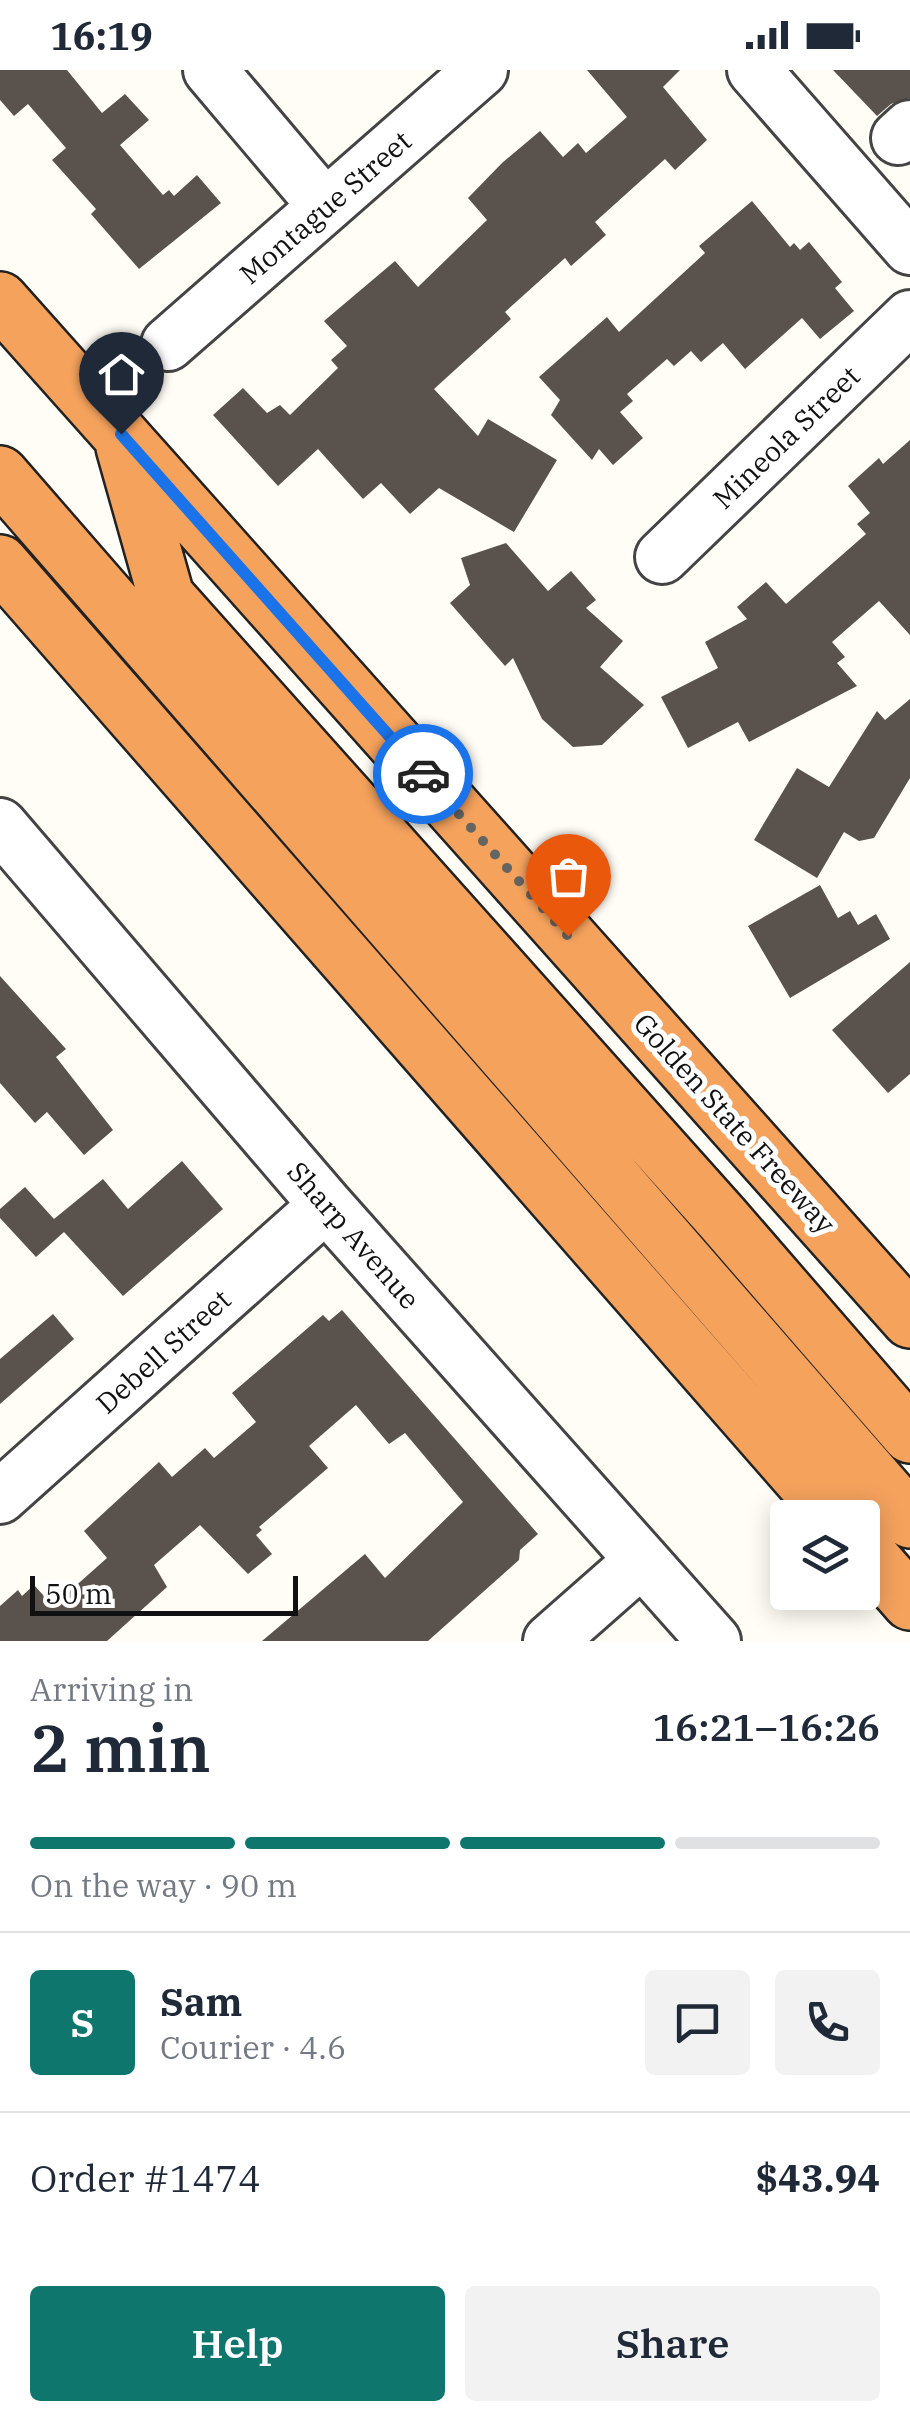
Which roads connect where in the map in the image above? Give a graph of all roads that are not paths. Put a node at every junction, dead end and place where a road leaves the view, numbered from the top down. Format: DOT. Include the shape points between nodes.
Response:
graph roads {
  1 [pos="210,70"];
  2 [pos="481,70"];
  3 [pos="754,70"];
  4 [pos="326,206"];
  5 [pos="910,248"];
  6 [pos="6,303"];
  7 [pos="910,318"];
  8 [pos="168,344"];
  9 [pos="121,434"];
  10 [pos="0,474"];
  11 [pos="662,557"];
  12 [pos="0,562"];
  13 [pos="0,825"];
  14 [pos="326,1205"];
  15 [pos="910,1320"];
  16 [pos="910,1435"];
  17 [pos="0,1498"];
  18 [pos="820,1500"];
  19 [pos="910,1520"];
  20 [pos="642,1560"];
  21 [pos="880,1568"];
  22 [pos="910,1602"];
  23 [pos="550,1641"];
  24 [pos="714,1641"];
  1 -- 4 [label="street"];
  2 -- 4 [label="street, Montague Street"];
  3 -- 5 [label="street"];
  4 -- 8 [label="street, Montague Street"];
  6 -- 9 [label="highway, Golden State Freeway"];
  7 -- 11 [label="street, Mineola Street"];
  9 -- 15 [label="highway, Golden State Freeway"];
  9 -- 16 [label="highway" via="166,596"];
  10 -- 19 [label="highway"];
  12 -- 18 [label="highway"];
  13 -- 14 [label="street, Sharp Avenue"];
  14 -- 17 [label="street, Debell Street"];
  14 -- 20 [label="street, Sharp Avenue"];
  20 -- 23 [label="street"];
  20 -- 24 [label="street, Sharp Avenue"];
  21 -- 22 [label="highway"];
}
